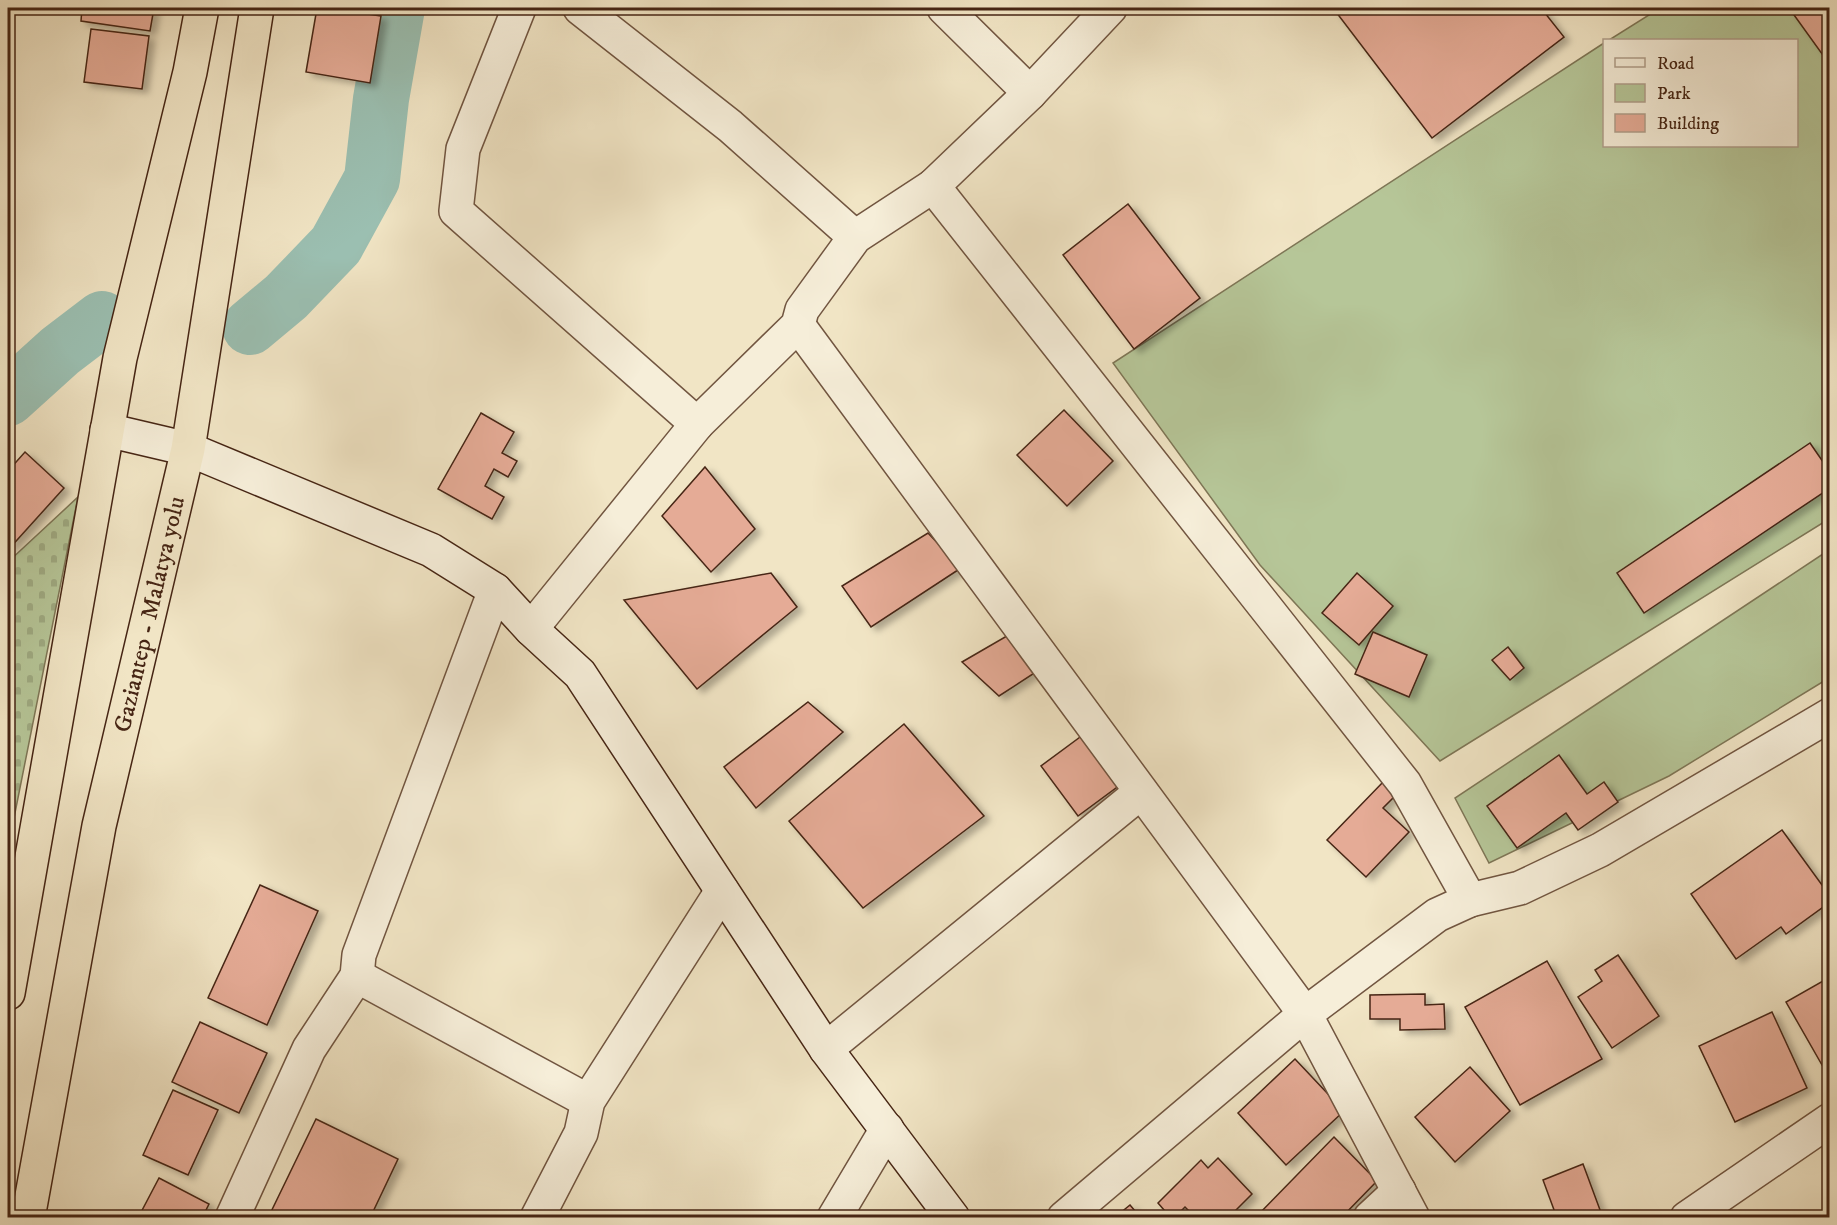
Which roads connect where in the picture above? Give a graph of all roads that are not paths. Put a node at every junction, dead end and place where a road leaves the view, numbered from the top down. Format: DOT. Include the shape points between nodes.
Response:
graph roads {
  1 [pos="202,8"];
  2 [pos="257,8"];
  3 [pos="519,8"];
  4 [pos="580,8"];
  5 [pos="944,8"];
  6 [pos="1110,8"];
  7 [pos="1030,93"];
  8 [pos="933,186"];
  9 [pos="855,237"];
  10 [pos="798,325"];
  11 [pos="697,424"];
  12 [pos="107,430"];
  13 [pos="188,449"];
  14 [pos="495,590"];
  15 [pos="531,629"];
  16 [pos="1830,715"];
  17 [pos="1141,792"];
  18 [pos="722,891"];
  19 [pos="1470,900"];
  20 [pos="357,976"];
  21 [pos="8,993"];
  22 [pos="1305,1014"];
  23 [pos="826,1049"];
  24 [pos="588,1101"];
  25 [pos="1830,1120"];
  26 [pos="887,1129"];
  27 [pos="1406,1204"];
  28 [pos="28,1218"];
  29 [pos="232,1218"];
  30 [pos="537,1218"];
  31 [pos="834,1218"];
  32 [pos="953,1218"];
  33 [pos="1064,1218"];
  34 [pos="1370,1218"];
  35 [pos="1687,1218"];
  1 -- 12 [label="highway" via="120,358"];
  2 -- 13 [label="highway, Gaziantep - Malatya yolu"];
  3 -- 11 [label="street" via="463,149 456,211"];
  4 -- 9 [label="street" via="730,126"];
  5 -- 7 [label="street"];
  6 -- 7 [label="street"];
  7 -- 8 [label="street"];
  8 -- 9 [label="street"];
  8 -- 19 [label="street" via="1405,784"];
  9 -- 10 [label="street" via="802,310"];
  10 -- 11 [label="street"];
  10 -- 17 [label="street"];
  11 -- 15 [label="street"];
  12 -- 13 [label="street"];
  12 -- 21 [label="highway"];
  13 -- 14 [label="street" via="431,550"];
  13 -- 28 [label="highway, Gaziantep - Malatya yolu" via="99,826"];
  14 -- 15 [label="street"];
  14 -- 20 [label="street" via="359,955"];
  15 -- 18 [label="street" via="580,674"];
  16 -- 19 [label="street" via="1600,850 1520,888"];
  17 -- 22 [label="street"];
  17 -- 23 [label="street"];
  18 -- 23 [label="street"];
  18 -- 24 [label="street"];
  19 -- 22 [label="street" via="1437,915"];
  20 -- 24 [label="street"];
  20 -- 29 [label="street" via="309,1049"];
  22 -- 27 [label="street"];
  22 -- 33 [label="street"];
  23 -- 26 [label="street"];
  24 -- 30 [label="street" via="581,1133"];
  25 -- 35 [label="street"];
  26 -- 31 [label="street"];
  26 -- 32 [label="street"];
  27 -- 34 [label="street"];
}
